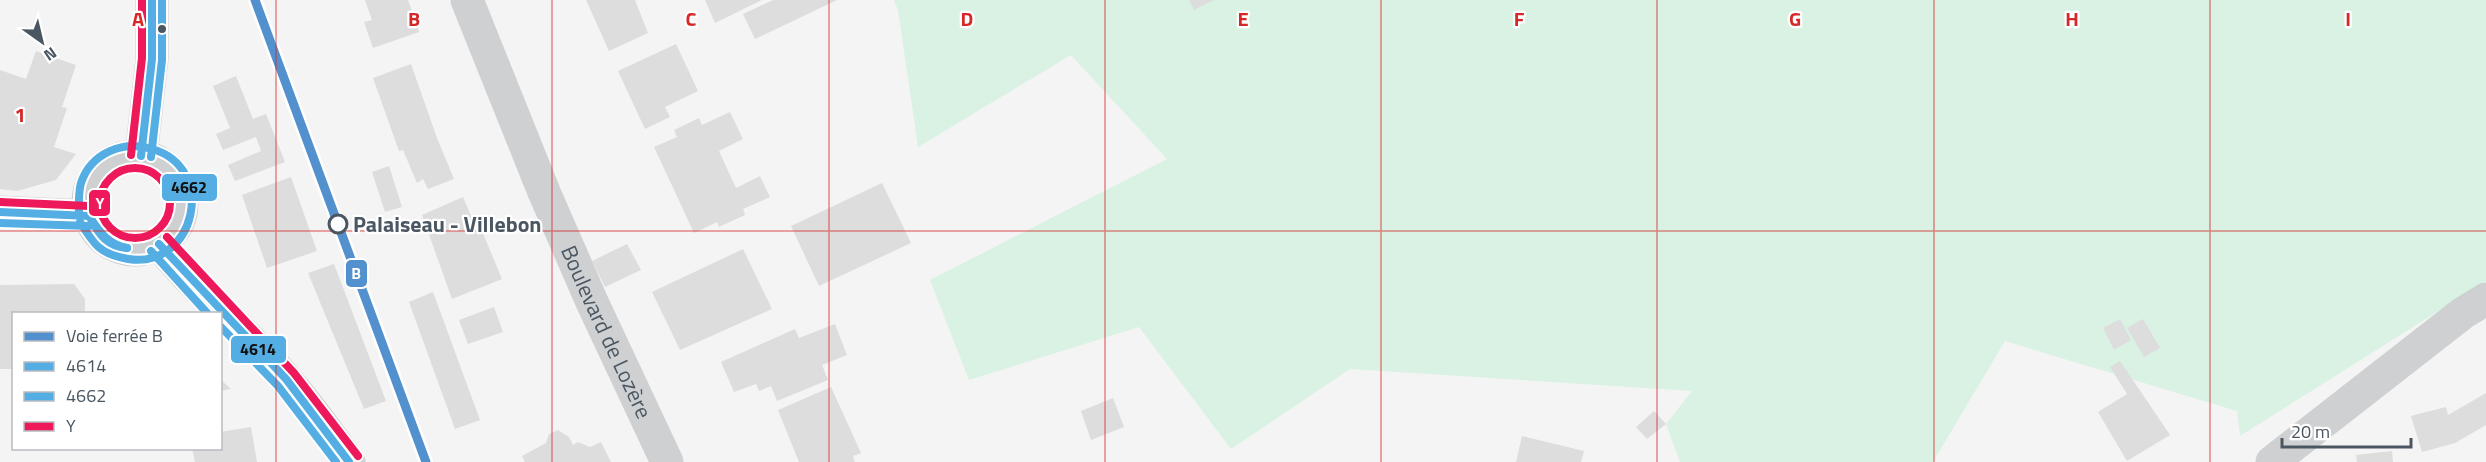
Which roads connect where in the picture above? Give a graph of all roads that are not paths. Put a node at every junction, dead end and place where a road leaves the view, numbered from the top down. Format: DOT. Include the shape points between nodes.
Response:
graph roads {
  1 [pos="152,0"];
  2 [pos="467,0"];
  3 [pos="141,156"];
  4 [pos="0,212"];
  5 [pos="89,216"];
  6 [pos="159,244"];
  7 [pos="2486,299"];
  8 [pos="220,312"];
  9 [pos="222,314"];
  10 [pos="349,462"];
  11 [pos="667,462"];
  12 [pos="2272,462"];
  1 -- 3 [label="street" via="152,59"];
  2 -- 11 [label="street, Boulevard de Lozère" via="544,192"];
  3 -- 5 [label="street" via="118,160 99,172 87,201"];
  3 -- 6 [label="street" via="164,166 180,187 182,200 176,225"];
  4 -- 5 [label="street"];
  5 -- 6 [label="street" via="104,240 117,247 131,250"];
  6 -- 8 [label="street"];
  7 -- 12 [label="street"];
  9 -- 10 [label="street" via="264,355"];
}
